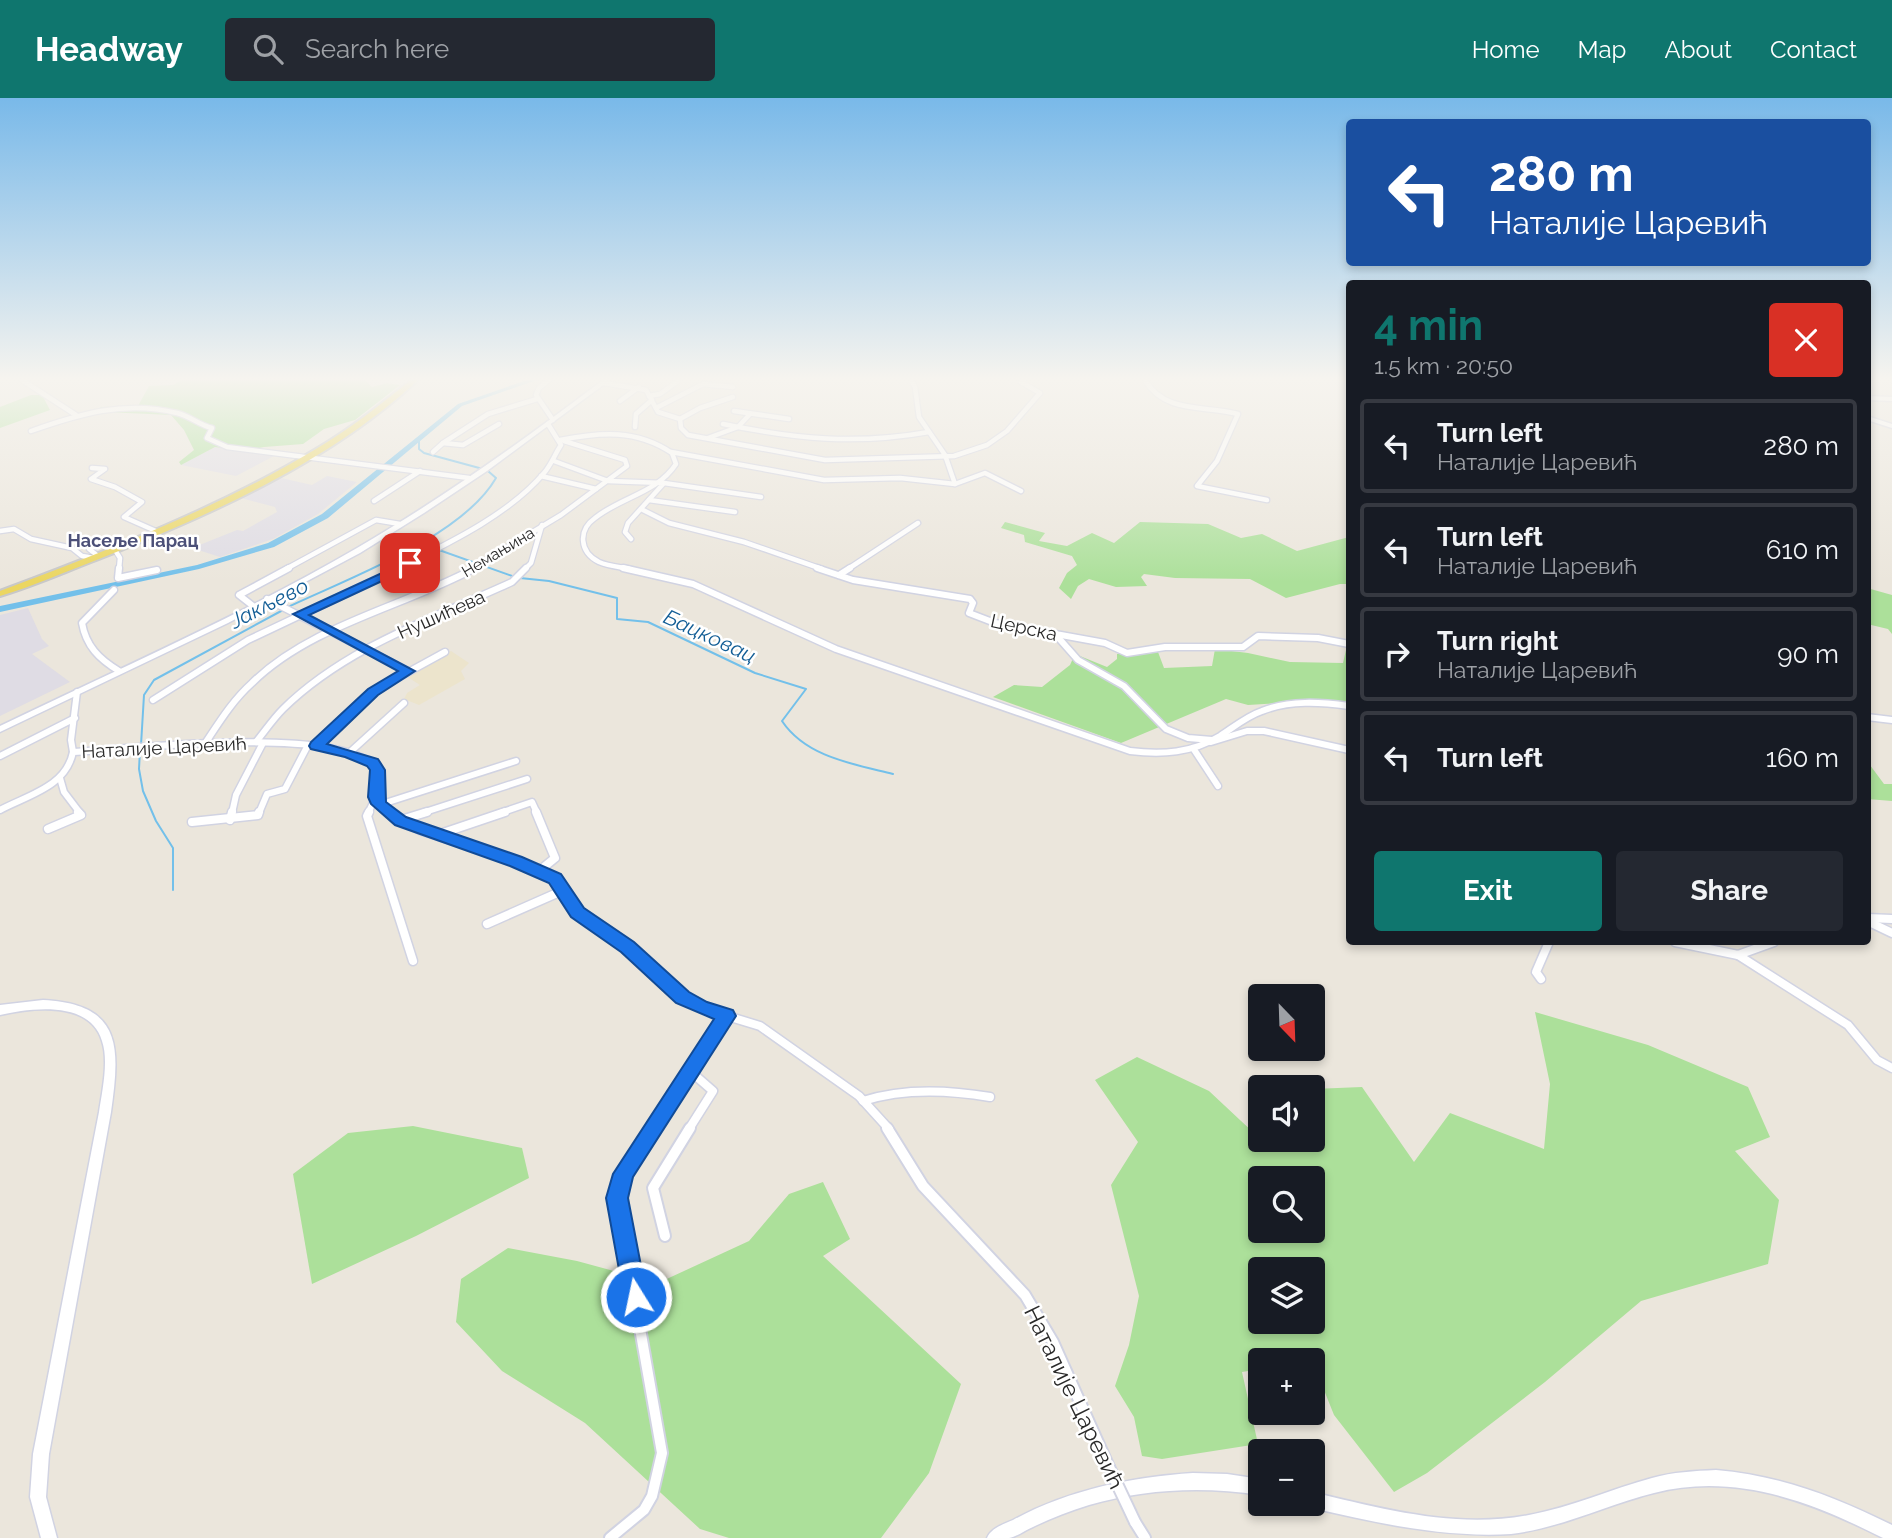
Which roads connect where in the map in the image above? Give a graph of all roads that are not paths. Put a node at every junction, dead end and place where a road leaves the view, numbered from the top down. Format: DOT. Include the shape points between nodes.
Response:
graph roads {
  1 [pos="229,447"];
  2 [pos="324,447"];
  3 [pos="438,447"];
  4 [pos="515,447"];
  5 [pos="560,447"];
  6 [pos="583,447"];
  7 [pos="662,447"];
  8 [pos="751,447"];
  9 [pos="940,447"];
  10 [pos="980,447"];
  11 [pos="1223,447"];
  12 [pos="433,452"];
  13 [pos="671,452"];
  14 [pos="945,455"];
  15 [pos="310,456"];
  16 [pos="554,461"];
  17 [pos="92,468"];
  18 [pos="421,471"];
  19 [pos="541,476"];
  20 [pos="469,478"];
  21 [pos="608,481"];
  22 [pos="662,483"];
  23 [pos="955,484"];
  24 [pos="596,489"];
  25 [pos="1021,491"];
  26 [pos="761,497"];
  27 [pos="649,500"];
  28 [pos="1267,500"];
  29 [pos="374,501"];
  30 [pos="643,510"];
  31 [pos="734,512"];
  32 [pos="918,523"];
  33 [pos="400,524"];
  34 [pos="542,525"];
  35 [pos="0,531"];
  36 [pos="158,532"];
  37 [pos="631,539"];
  38 [pos="108,541"];
  39 [pos="115,550"];
  40 [pos="96,557"];
  41 [pos="157,570"];
  42 [pos="839,575"];
  43 [pos="114,590"];
  44 [pos="0,594"];
  45 [pos="267,599"];
  46 [pos="253,606"];
  47 [pos="299,614"];
  48 [pos="332,631"];
  49 [pos="1056,635"];
  50 [pos="1346,643"];
  51 [pos="365,649"];
  52 [pos="445,652"];
  53 [pos="119,671"];
  54 [pos="408,671"];
  55 [pos="77,692"];
  56 [pos="153,701"];
  57 [pos="404,703"];
  58 [pos="1346,706"];
  59 [pos="1871,717"];
  60 [pos="75,718"];
  61 [pos="1892,720"];
  62 [pos="0,729"];
  63 [pos="1211,741"];
  64 [pos="206,742"];
  65 [pos="260,743"];
  66 [pos="312,746"];
  67 [pos="1193,748"];
  68 [pos="1346,749"];
  69 [pos="73,752"];
  70 [pos="349,753"];
  71 [pos="0,756"];
  72 [pos="516,761"];
  73 [pos="60,778"];
  74 [pos="527,779"];
  75 [pos="1218,786"];
  76 [pos="377,801"];
  77 [pos="0,810"];
  78 [pos="230,820"];
  79 [pos="400,821"];
  80 [pos="192,822"];
  81 [pos="48,830"];
  82 [pos="437,835"];
  83 [pos="539,871"];
  84 [pos="564,890"];
  85 [pos="1892,919"];
  86 [pos="1871,920"];
  87 [pos="1871,922"];
  88 [pos="487,924"];
  89 [pos="1892,933"];
  90 [pos="1548,945"];
  91 [pos="1690,945"];
  92 [pos="1766,945"];
  93 [pos="1738,955"];
  94 [pos="413,961"];
  95 [pos="1541,979"];
  96 [pos="0,1010"];
  97 [pos="726,1016"];
  98 [pos="1892,1068"];
  99 [pos="690,1071"];
  100 [pos="990,1097"];
  101 [pos="863,1101"];
  102 [pos="664,1236"];
  103 [pos="1248,1486"];
  104 [pos="1325,1503"];
  105 [pos="1892,1534"];
  106 [pos="49,1538"];
  107 [pos="610,1538"];
  108 [pos="995,1538"];
  109 [pos="1145,1538"];
  1 -- 15 [label="street"];
  2 -- 15 [label="main road"];
  3 -- 12 [label="street"];
  4 -- 20 [label="street"];
  5 -- 16 [label="street"];
  6 -- 21 [label="street, Немањина" via="625,460 627,466"];
  7 -- 13 [label="street"];
  8 -- 14 [label="street" via="825,460"];
  9 -- 14 [label="street"];
  10 -- 14 [label="street"];
  11 -- 28 [label="street" via="1197,486"];
  13 -- 22 [label="street" via="675,465"];
  13 -- 23 [label="street" via="824,480 900,478"];
  14 -- 23 [label="street"];
  15 -- 18 [label="street"];
  15 -- 36 [label="main road"];
  16 -- 19 [label="street"];
  16 -- 21 [label="street"];
  17 -- 36 [label="street" via="105,470 91,480 142,502 124,517"];
  18 -- 20 [label="street"];
  18 -- 29 [label="street"];
  19 -- 24 [label="street"];
  19 -- 47 [label="street" via="491,516 436,549"];
  20 -- 33 [label="street"];
  21 -- 22 [label="street"];
  21 -- 24 [label="street, Немањина"];
  22 -- 26 [label="street"];
  22 -- 27 [label="street"];
  22 -- 67 [label="street" via="610,506 591,520 582,541 588,554 608,566 693,584 836,649 1119,748 1161,753"];
  23 -- 25 [label="street" via="985,473"];
  24 -- 34 [label="street, Немањина"];
  27 -- 30 [label="street"];
  27 -- 31 [label="street"];
  30 -- 37 [label="street" via="628,523 625,532"];
  30 -- 42 [label="street, Церска" via="668,523 744,542"];
  32 -- 42 [label="street"];
  33 -- 45 [label="street"];
  33 -- 46 [label="street" via="376,520 239,595"];
  34 -- 48 [label="street, Немањина" via="481,564"];
  34 -- 51 [label="street, Нушићева" via="534,556 517,577"];
  35 -- 40 [label="street" via="14,529 72,548 82,556"];
  36 -- 39 [label="main road"];
  38 -- 40 [label="street" via="89,549"];
  39 -- 40 [label="main road"];
  39 -- 41 [label="street" via="120,558 118,578"];
  40 -- 44 [label="main road"];
  42 -- 49 [label="street, Церска" via="970,599 969,613 973,615"];
  43 -- 53 [label="street" via="82,623 83,637 93,652"];
  45 -- 46 [label="street"];
  45 -- 47 [label="street"];
  46 -- 53 [label="street"];
  47 -- 48 [label="street"];
  47 -- 56 [label="street" via="225,653"];
  48 -- 51 [label="street"];
  48 -- 64 [label="street, Немањина" via="252,680"];
  49 -- 50 [label="street, Церска" via="1105,643 1127,653 1184,646 1243,647 1258,636"];
  49 -- 63 [label="street" via="1078,660 1124,686 1170,732"];
  51 -- 54 [label="street"];
  51 -- 65 [label="street, Нушићева" via="293,699"];
  52 -- 54 [label="street"];
  53 -- 55 [label="street"];
  54 -- 66 [label="street" via="373,692"];
  55 -- 60 [label="street, Наталије Царевић"];
  55 -- 62 [label="street"];
  57 -- 70 [label="street"];
  58 -- 63 [label="street" via="1275,707 1250,716"];
  59 -- 61 [label="street"];
  60 -- 69 [label="street, Наталије Царевић" via="69,744"];
  60 -- 71 [label="street"];
  63 -- 67 [label="street"];
  63 -- 68 [label="street" via="1250,729"];
  64 -- 65 [label="street, Наталије Царевић"];
  64 -- 69 [label="street, Наталије Царевић"];
  65 -- 66 [label="street, Наталије Царевић"];
  65 -- 78 [label="street, Нушићева" via="236,794"];
  66 -- 70 [label="street, Наталије Царевић"];
  66 -- 78 [label="street" via="285,789 267,794 258,815"];
  67 -- 75 [label="street"];
  69 -- 73 [label="street" via="73,761"];
  70 -- 76 [label="street, Наталије Царевић" via="377,770"];
  72 -- 76 [label="street"];
  73 -- 77 [label="street"];
  73 -- 81 [label="street" via="81,815"];
  74 -- 79 [label="street"];
  76 -- 79 [label="street, Наталије Царевић"];
  76 -- 94 [label="street" via="367,816"];
  78 -- 80 [label="street"];
  79 -- 82 [label="street, Наталије Царевић"];
  82 -- 83 [label="street, Наталије Царевић"];
  82 -- 83 [label="street" via="532,802 555,858"];
  83 -- 84 [label="street, Наталије Царевић"];
  84 -- 88 [label="street"];
  84 -- 97 [label="street, Наталије Царевић" via="578,912 628,947 682,998"];
  85 -- 86 [label="street"];
  87 -- 89 [label="street"];
  90 -- 95 [label="street" via="1535,972"];
  91 -- 93 [label="street"];
  92 -- 93 [label="street"];
  93 -- 98 [label="street" via="1848,1025 1877,1059"];
  96 -- 106 [label="street" via="40,1004 74,1009 96,1022 110,1048 91,1186 41,1454 38,1497"];
  97 -- 99 [label="street"];
  97 -- 101 [label="street, Наталије Царевић" via="760,1026"];
  99 -- 102 [label="street" via="713,1091 653,1188"];
  99 -- 107 [label="street" via="623,1174 617,1198 662,1453 644,1510"];
  100 -- 101 [label="street" via="943,1093"];
  101 -- 109 [label="street, Наталије Царевић, bridge" via="890,1131 923,1186 1025,1295 1053,1342"];
  103 -- 108 [label="street" via="1205,1482 1124,1490 1049,1512"];
  104 -- 105 [label="street" via="1408,1522 1486,1528 1562,1516 1675,1480 1715,1477 1793,1491"];
}
